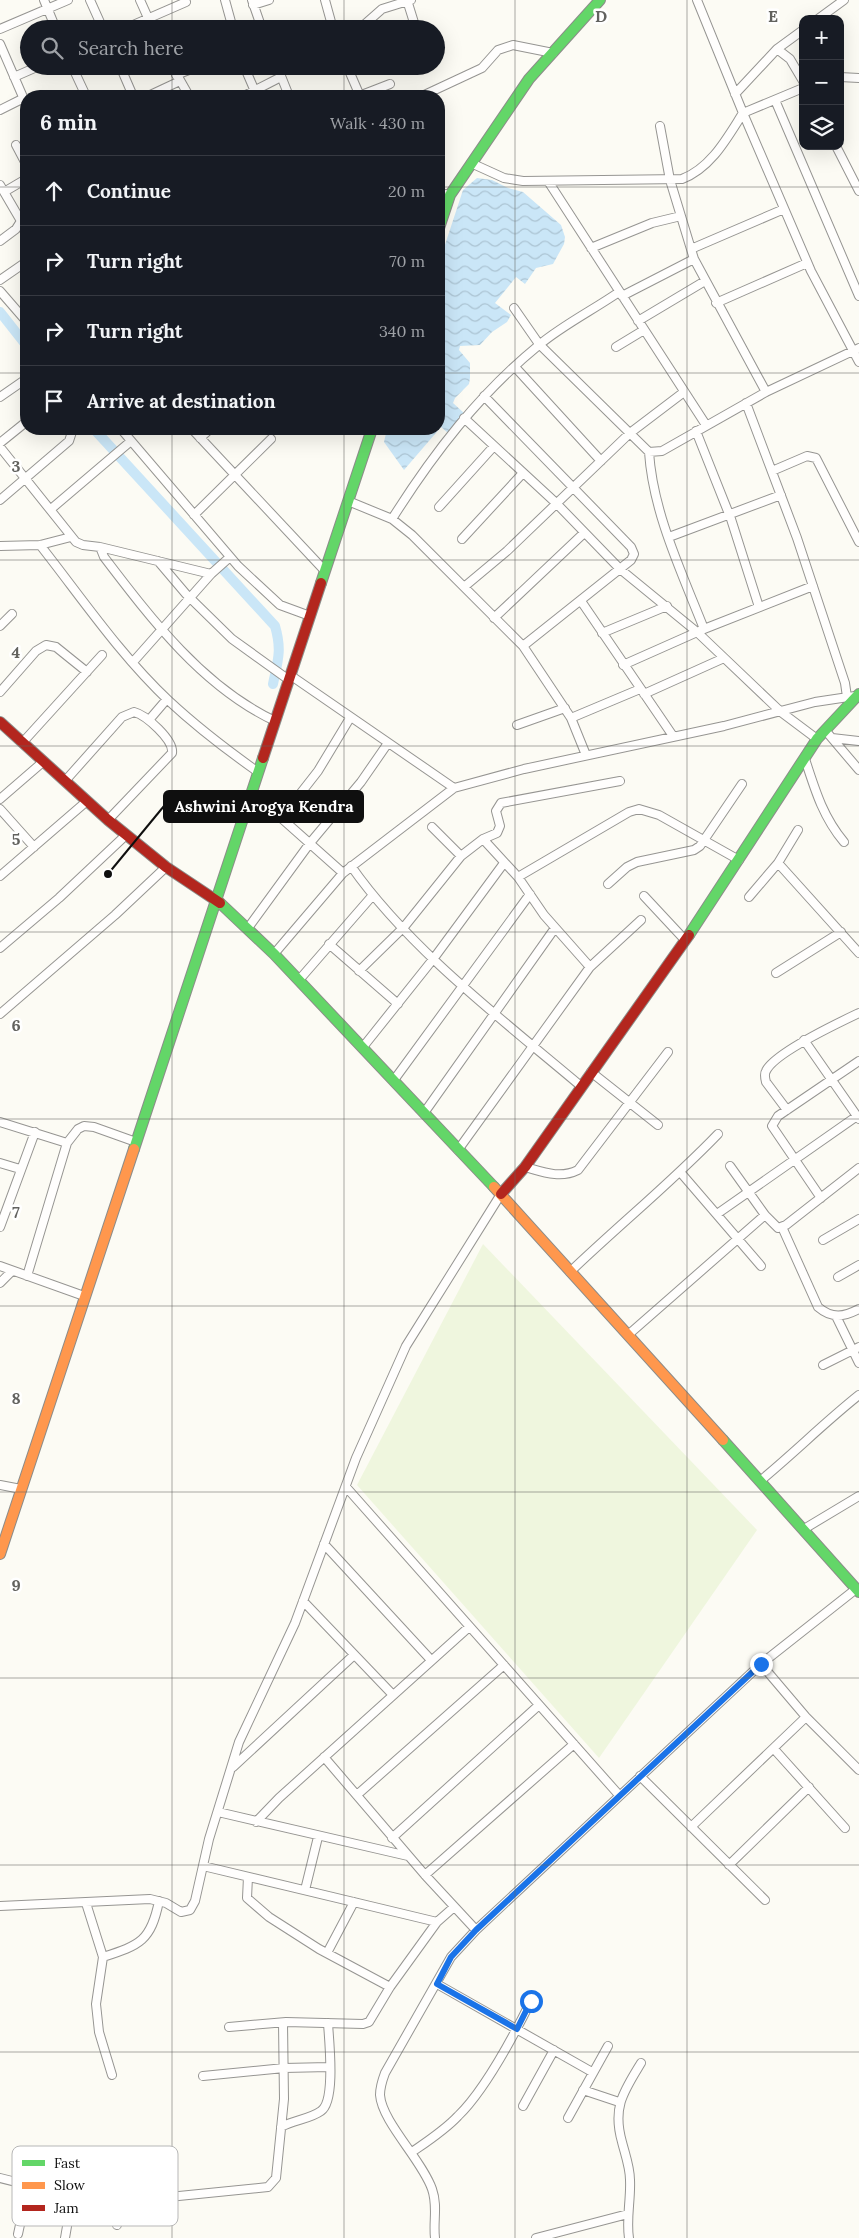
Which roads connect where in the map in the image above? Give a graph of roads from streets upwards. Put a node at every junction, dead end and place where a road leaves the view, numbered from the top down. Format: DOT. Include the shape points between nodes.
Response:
graph roads {
  1 [pos="44,0"];
  2 [pos="68,0"];
  3 [pos="90,0"];
  4 [pos="140,0"];
  5 [pos="225,0"];
  6 [pos="269,0"];
  7 [pos="325,0"];
  8 [pos="409,0"];
  9 [pos="600,0"];
  10 [pos="697,0"];
  11 [pos="844,0"];
  12 [pos="186,2"];
  13 [pos="252,2"];
  14 [pos="48,10"];
  15 [pos="823,15"];
  16 [pos="147,17"];
  17 [pos="23,20"];
  18 [pos="52,20"];
  19 [pos="100,20"];
  20 [pos="141,20"];
  21 [pos="148,20"];
  22 [pos="231,20"];
  23 [pos="259,20"];
  24 [pos="331,20"];
  25 [pos="370,20"];
  26 [pos="414,20"];
  27 [pos="20,21"];
  28 [pos="0,29"];
  29 [pos="799,33"];
  30 [pos="0,44"];
  31 [pos="777,49"];
  32 [pos="552,53"];
  33 [pos="20,74"];
  34 [pos="799,74"];
  35 [pos="76,75"];
  36 [pos="124,75"];
  37 [pos="176,75"];
  38 [pos="183,75"];
  39 [pos="248,75"];
  40 [pos="351,75"];
  41 [pos="14,77"];
  42 [pos="281,77"];
  43 [pos="844,77"];
  44 [pos="178,78"];
  45 [pos="859,78"];
  46 [pos="390,84"];
  47 [pos="83,90"];
  48 [pos="130,90"];
  49 [pos="158,90"];
  50 [pos="185,90"];
  51 [pos="255,90"];
  52 [pos="261,90"];
  53 [pos="286,90"];
  54 [pos="357,90"];
  55 [pos="374,90"];
  56 [pos="435,90"];
  57 [pos="799,90"];
  58 [pos="20,91"];
  59 [pos="735,94"];
  60 [pos="775,100"];
  61 [pos="20,102"];
  62 [pos="0,110"];
  63 [pos="743,113"];
  64 [pos="660,126"];
  65 [pos="16,145"];
  66 [pos="838,150"];
  67 [pos="20,153"];
  68 [pos="471,163"];
  69 [pos="670,180"];
  70 [pos="20,181"];
  71 [pos="548,181"];
  72 [pos="2,188"];
  73 [pos="859,191"];
  74 [pos="445,194"];
  75 [pos="450,194"];
  76 [pos="445,209"];
  77 [pos="784,209"];
  78 [pos="681,216"];
  79 [pos="20,219"];
  80 [pos="20,223"];
  81 [pos="0,241"];
  82 [pos="591,248"];
  83 [pos="691,249"];
  84 [pos="694,259"];
  85 [pos="808,263"];
  86 [pos="20,266"];
  87 [pos="0,280"];
  88 [pos="705,281"];
  89 [pos="0,291"];
  90 [pos="620,294"];
  91 [pos="859,296"];
  92 [pos="716,303"];
  93 [pos="514,308"];
  94 [pos="20,314"];
  95 [pos="638,321"];
  96 [pos="644,330"];
  97 [pos="539,344"];
  98 [pos="616,347"];
  99 [pos="856,350"];
  100 [pos="859,362"];
  101 [pos="515,367"];
  102 [pos="20,383"];
  103 [pos="684,392"];
  104 [pos="766,392"];
  105 [pos="484,396"];
  106 [pos="0,397"];
  107 [pos="746,403"];
  108 [pos="464,418"];
  109 [pos="706,425"];
  110 [pos="20,427"];
  111 [pos="696,431"];
  112 [pos="630,433"];
  113 [pos="71,435"];
  114 [pos="126,435"];
  115 [pos="197,435"];
  116 [pos="203,435"];
  117 [pos="370,435"];
  118 [pos="200,438"];
  119 [pos="271,438"];
  120 [pos="131,440"];
  121 [pos="0,445"];
  122 [pos="494,446"];
  123 [pos="649,452"];
  124 [pos="601,461"];
  125 [pos="772,470"];
  126 [pos="523,473"];
  127 [pos="235,474"];
  128 [pos="25,478"];
  129 [pos="573,486"];
  130 [pos="781,495"];
  131 [pos="0,500"];
  132 [pos="348,501"];
  133 [pos="556,503"];
  134 [pos="439,507"];
  135 [pos="51,509"];
  136 [pos="194,515"];
  137 [pos="730,515"];
  138 [pos="392,518"];
  139 [pos="584,532"];
  140 [pos="71,536"];
  141 [pos="669,537"];
  142 [pos="462,539"];
  143 [pos="859,542"];
  144 [pos="40,545"];
  145 [pos="0,546"];
  146 [pos="100,547"];
  147 [pos="228,559"];
  148 [pos="158,560"];
  149 [pos="620,569"];
  150 [pos="325,571"];
  151 [pos="213,572"];
  152 [pos="813,586"];
  153 [pos="464,587"];
  154 [pos="191,598"];
  155 [pos="581,601"];
  156 [pos="667,606"];
  157 [pos="759,607"];
  158 [pos="12,614"];
  159 [pos="310,616"];
  160 [pos="494,618"];
  161 [pos="0,626"];
  162 [pos="162,630"];
  163 [pos="700,630"];
  164 [pos="602,633"];
  165 [pos="523,646"];
  166 [pos="102,655"];
  167 [pos="724,658"];
  168 [pos="133,662"];
  169 [pos="623,665"];
  170 [pos="87,672"];
  171 [pos="289,678"];
  172 [pos="0,692"];
  173 [pos="642,692"];
  174 [pos="854,695"];
  175 [pos="167,699"];
  176 [pos="565,708"];
  177 [pos="781,712"];
  178 [pos="350,718"];
  179 [pos="571,718"];
  180 [pos="149,720"];
  181 [pos="275,722"];
  182 [pos="1,724"];
  183 [pos="517,725"];
  184 [pos="829,734"];
  185 [pos="673,736"];
  186 [pos="817,739"];
  187 [pos="859,741"];
  188 [pos="23,742"];
  189 [pos="388,743"];
  190 [pos="586,755"];
  191 [pos="805,758"];
  192 [pos="44,761"];
  193 [pos="859,770"];
  194 [pos="258,772"];
  195 [pos="66,781"];
  196 [pos="620,781"];
  197 [pos="742,784"];
  198 [pos="454,788"];
  199 [pos="252,792"];
  200 [pos="0,799"];
  201 [pos="87,801"];
  202 [pos="0,809"];
  203 [pos="282,817"];
  204 [pos="108,820"];
  205 [pos="432,827"];
  206 [pos="798,830"];
  207 [pos="126,835"];
  208 [pos="483,840"];
  209 [pos="704,841"];
  210 [pos="844,842"];
  211 [pos="310,843"];
  212 [pos="34,847"];
  213 [pos="461,856"];
  214 [pos="739,860"];
  215 [pos="504,863"];
  216 [pos="778,863"];
  217 [pos="351,866"];
  218 [pos="166,867"];
  219 [pos="342,873"];
  220 [pos="0,876"];
  221 [pos="518,877"];
  222 [pos="608,884"];
  223 [pos="530,894"];
  224 [pos="373,895"];
  225 [pos="644,896"];
  226 [pos="749,897"];
  227 [pos="216,900"];
  228 [pos="642,920"];
  229 [pos="404,927"];
  230 [pos="248,928"];
  231 [pos="555,928"];
  232 [pos="842,932"];
  233 [pos="685,940"];
  234 [pos="329,944"];
  235 [pos="0,948"];
  236 [pos="859,952"];
  237 [pos="274,954"];
  238 [pos="434,958"];
  239 [pos="590,967"];
  240 [pos="359,970"];
  241 [pos="776,973"];
  242 [pos="298,980"];
  243 [pos="464,986"];
  244 [pos="398,1004"];
  245 [pos="859,1013"];
  246 [pos="0,1014"];
  247 [pos="495,1014"];
  248 [pos="804,1040"];
  249 [pos="532,1045"];
  250 [pos="363,1047"];
  251 [pos="668,1052"];
  252 [pos="859,1061"];
  253 [pos="591,1072"];
  254 [pos="831,1078"];
  255 [pos="394,1080"];
  256 [pos="582,1087"];
  257 [pos="630,1103"];
  258 [pos="786,1110"];
  259 [pos="424,1113"];
  260 [pos="858,1117"];
  261 [pos="0,1122"];
  262 [pos="658,1126"];
  263 [pos="34,1132"];
  264 [pos="718,1134"];
  265 [pos="136,1142"];
  266 [pos="67,1143"];
  267 [pos="458,1150"];
  268 [pos="795,1161"];
  269 [pos="0,1163"];
  270 [pos="730,1166"];
  271 [pos="525,1167"];
  272 [pos="859,1168"];
  273 [pos="20,1169"];
  274 [pos="681,1173"];
  275 [pos="748,1192"];
  276 [pos="501,1194"];
  277 [pos="821,1198"];
  278 [pos="717,1214"];
  279 [pos="765,1215"];
  280 [pos="859,1219"];
  281 [pos="0,1227"];
  282 [pos="782,1227"];
  283 [pos="737,1238"];
  284 [pos="823,1240"];
  285 [pos="859,1265"];
  286 [pos="0,1266"];
  287 [pos="761,1266"];
  288 [pos="12,1271"];
  289 [pos="570,1272"];
  290 [pos="27,1276"];
  291 [pos="838,1278"];
  292 [pos="0,1283"];
  293 [pos="84,1296"];
  294 [pos="859,1309"];
  295 [pos="836,1316"];
  296 [pos="628,1335"];
  297 [pos="856,1348"];
  298 [pos="859,1363"];
  299 [pos="823,1365"];
  300 [pos="859,1395"];
  301 [pos="760,1481"];
  302 [pos="0,1485"];
  303 [pos="346,1486"];
  304 [pos="22,1489"];
  305 [pos="859,1496"];
  306 [pos="804,1529"];
  307 [pos="324,1544"];
  308 [pos="0,1554"];
  309 [pos="858,1590"];
  310 [pos="303,1601"];
  311 [pos="469,1627"];
  312 [pos="354,1655"];
  313 [pos="431,1660"];
  314 [pos="761,1664"];
  315 [pos="504,1665"];
  316 [pos="393,1695"];
  317 [pos="539,1705"];
  318 [pos="806,1717"];
  319 [pos="574,1744"];
  320 [pos="774,1749"];
  321 [pos="324,1757"];
  322 [pos="232,1767"];
  323 [pos="859,1770"];
  324 [pos="640,1776"];
  325 [pos="808,1787"];
  326 [pos="358,1794"];
  327 [pos="619,1795"];
  328 [pos="218,1812"];
  329 [pos="256,1822"];
  330 [pos="691,1827"];
  331 [pos="845,1828"];
  332 [pos="318,1837"];
  333 [pos="392,1838"];
  334 [pos="408,1856"];
  335 [pos="729,1865"];
  336 [pos="203,1866"];
  337 [pos="425,1875"];
  338 [pos="248,1877"];
  339 [pos="305,1890"];
  340 [pos="765,1900"];
  341 [pos="159,1901"];
  342 [pos="354,1902"];
  343 [pos="86,1903"];
  344 [pos="0,1906"];
  345 [pos="454,1907"];
  346 [pos="436,1922"];
  347 [pos="476,1930"];
  348 [pos="327,1953"];
  349 [pos="103,1958"];
  350 [pos="437,1984"];
  351 [pos="390,1987"];
  352 [pos="531,2001"];
  353 [pos="283,2023"];
  354 [pos="328,2023"];
  355 [pos="229,2027"];
  356 [pos="517,2029"];
  357 [pos="608,2046"];
  358 [pos="554,2050"];
  359 [pos="641,2063"];
  360 [pos="330,2066"];
  361 [pos="284,2068"];
  362 [pos="592,2072"];
  363 [pos="112,2075"];
  364 [pos="203,2076"];
  365 [pos="583,2090"];
  366 [pos="619,2102"];
  367 [pos="523,2106"];
  368 [pos="568,2118"];
  369 [pos="281,2127"];
  370 [pos="412,2152"];
  371 [pos="178,2196"];
  372 [pos="628,2214"];
  373 [pos="20,2226"];
  374 [pos="18,2234"];
  375 [pos="435,2238"];
  376 [pos="536,2238"];
  377 [pos="629,2238"];
  1 -- 14 [label="street"];
  2 -- 14 [label="street"];
  3 -- 19 [label="street"];
  4 -- 16 [label="street"];
  5 -- 22 [label="street"];
  6 -- 13 [label="street"];
  7 -- 24 [label="street"];
  8 -- 25 [label="street" via="382,9"];
  8 -- 26 [label="street"];
  9 -- 32 [label="street"];
  10 -- 59 [label="street"];
  11 -- 15 [label="street"];
  12 -- 16 [label="street"];
  13 -- 23 [label="street"];
  14 -- 17 [label="street"];
  14 -- 18 [label="street"];
  16 -- 20 [label="street"];
  16 -- 21 [label="street"];
  27 -- 28 [label="street"];
  29 -- 31 [label="street"];
  30 -- 41 [label="street"];
  31 -- 34 [label="street" via="790,59"];
  31 -- 59 [label="street"];
  32 -- 56 [label="street" via="513,45 498,50 482,68"];
  32 -- 68 [label="street" via="529,79"];
  33 -- 41 [label="street"];
  35 -- 47 [label="street"];
  36 -- 48 [label="street"];
  37 -- 44 [label="street"];
  38 -- 44 [label="street"];
  39 -- 51 [label="street"];
  40 -- 54 [label="street"];
  41 -- 58 [label="street"];
  42 -- 52 [label="street"];
  42 -- 53 [label="street"];
  43 -- 45 [label="street"];
  44 -- 49 [label="street"];
  44 -- 50 [label="street"];
  46 -- 55 [label="street"];
  57 -- 60 [label="street"];
  59 -- 63 [label="street"];
  60 -- 63 [label="street"];
  60 -- 91 [label="street"];
  61 -- 62 [label="street"];
  63 -- 69 [label="street" via="724,143 694,175"];
  63 -- 77 [label="street"];
  64 -- 69 [label="street"];
  65 -- 67 [label="street"];
  66 -- 73 [label="street"];
  68 -- 71 [label="street" via="504,178"];
  68 -- 75 [label="street"];
  69 -- 71 [label="street"];
  69 -- 78 [label="street"];
  70 -- 72 [label="street"];
  71 -- 82 [label="street"];
  72 -- 79 [label="street"];
  74 -- 75 [label="street"];
  75 -- 76 [label="street"];
  77 -- 83 [label="street"];
  77 -- 85 [label="street"];
  78 -- 82 [label="street"];
  78 -- 83 [label="street"];
  80 -- 81 [label="street"];
  82 -- 90 [label="street"];
  83 -- 84 [label="street"];
  84 -- 88 [label="street"];
  84 -- 90 [label="street"];
  85 -- 92 [label="street"];
  85 -- 99 [label="street"];
  86 -- 87 [label="street"];
  88 -- 92 [label="street"];
  88 -- 95 [label="street"];
  89 -- 94 [label="street"];
  90 -- 95 [label="street"];
  90 -- 97 [label="street"];
  92 -- 104 [label="street"];
  93 -- 97 [label="street"];
  95 -- 96 [label="street"];
  96 -- 98 [label="street"];
  96 -- 103 [label="street"];
  97 -- 101 [label="street"];
  97 -- 112 [label="street"];
  99 -- 100 [label="street"];
  99 -- 104 [label="street"];
  101 -- 105 [label="street"];
  101 -- 124 [label="street"];
  102 -- 106 [label="street"];
  103 -- 109 [label="street"];
  103 -- 112 [label="street"];
  104 -- 107 [label="street"];
  105 -- 108 [label="street"];
  105 -- 129 [label="street"];
  107 -- 109 [label="street"];
  107 -- 125 [label="street"];
  108 -- 122 [label="street"];
  108 -- 138 [label="street" via="424,468"];
  109 -- 111 [label="street"];
  110 -- 121 [label="street"];
  111 -- 123 [label="street" via="662,451"];
  111 -- 137 [label="street"];
  112 -- 123 [label="street"];
  112 -- 124 [label="street"];
  113 -- 128 [label="street" via="69,441"];
  114 -- 120 [label="street"];
  115 -- 118 [label="street"];
  116 -- 118 [label="street"];
  117 -- 132 [label="street"];
  118 -- 127 [label="street"];
  119 -- 127 [label="street"];
  120 -- 135 [label="street"];
  120 -- 136 [label="street"];
  121 -- 128 [label="street"];
  122 -- 126 [label="street"];
  122 -- 134 [label="street"];
  123 -- 141 [label="street" via="650,476"];
  124 -- 129 [label="street"];
  125 -- 130 [label="street"];
  125 -- 143 [label="street" via="807,456 816,458"];
  126 -- 133 [label="street"];
  126 -- 142 [label="street"];
  127 -- 136 [label="street"];
  127 -- 150 [label="street"];
  128 -- 131 [label="street"];
  128 -- 135 [label="street"];
  129 -- 133 [label="street"];
  129 -- 149 [label="street" via="633,551 634,557"];
  130 -- 137 [label="street"];
  130 -- 152 [label="street"];
  132 -- 138 [label="street"];
  132 -- 150 [label="street"];
  133 -- 139 [label="street"];
  133 -- 153 [label="street"];
  135 -- 140 [label="street"];
  136 -- 147 [label="street"];
  137 -- 141 [label="street"];
  137 -- 157 [label="street"];
  138 -- 153 [label="street"];
  139 -- 149 [label="street"];
  139 -- 160 [label="street"];
  140 -- 144 [label="street"];
  140 -- 146 [label="street" via="82,546"];
  141 -- 163 [label="street"];
  144 -- 145 [label="street"];
  144 -- 168 [label="street"];
  146 -- 148 [label="street"];
  146 -- 162 [label="street" via="104,557"];
  147 -- 151 [label="street"];
  147 -- 159 [label="street" via="280,606"];
  148 -- 151 [label="street"];
  148 -- 154 [label="street"];
  149 -- 155 [label="street"];
  149 -- 156 [label="street"];
  150 -- 159 [label="street"];
  151 -- 154 [label="street"];
  152 -- 157 [label="street"];
  152 -- 174 [label="street" via="845,683"];
  153 -- 160 [label="street"];
  154 -- 162 [label="street"];
  154 -- 171 [label="street" via="232,639 265,665"];
  155 -- 164 [label="street"];
  155 -- 165 [label="street"];
  156 -- 163 [label="street"];
  156 -- 164 [label="street"];
  157 -- 163 [label="street"];
  158 -- 161 [label="street"];
  159 -- 171 [label="street"];
  160 -- 165 [label="street"];
  162 -- 168 [label="street"];
  162 -- 181 [label="street" via="216,684 245,707"];
  163 -- 167 [label="street"];
  163 -- 169 [label="street"];
  164 -- 169 [label="street"];
  165 -- 176 [label="street"];
  166 -- 170 [label="street"];
  167 -- 173 [label="street"];
  167 -- 177 [label="street"];
  168 -- 175 [label="street"];
  169 -- 173 [label="street"];
  170 -- 172 [label="street" via="56,647 46,645"];
  170 -- 188 [label="street"];
  171 -- 178 [label="street"];
  171 -- 181 [label="street"];
  173 -- 179 [label="street"];
  173 -- 185 [label="street"];
  174 -- 177 [label="street"];
  174 -- 184 [label="street"];
  175 -- 180 [label="street"];
  175 -- 194 [label="street" via="219,744"];
  176 -- 179 [label="street"];
  176 -- 183 [label="street"];
  177 -- 185 [label="street"];
  177 -- 186 [label="street"];
  178 -- 189 [label="street"];
  178 -- 203 [label="street" via="318,771"];
  179 -- 190 [label="street"];
  180 -- 195 [label="street" via="140,713 129,712"];
  180 -- 204 [label="street" via="172,745 172,753"];
  181 -- 194 [label="street"];
  182 -- 188 [label="street"];
  184 -- 186 [label="street"];
  184 -- 187 [label="street"];
  184 -- 193 [label="street"];
  185 -- 190 [label="street"];
  186 -- 191 [label="street"];
  188 -- 192 [label="street"];
  189 -- 198 [label="street"];
  189 -- 211 [label="street" via="361,782"];
  190 -- 198 [label="street"];
  191 -- 210 [label="street" via="822,810"];
  191 -- 214 [label="street"];
  192 -- 195 [label="street"];
  192 -- 200 [label="street"];
  194 -- 199 [label="street"];
  195 -- 201 [label="street"];
  196 -- 208 [label="street" via="506,801 496,811 500,830"];
  197 -- 209 [label="street"];
  198 -- 217 [label="street"];
  199 -- 203 [label="street"];
  199 -- 227 [label="street"];
  201 -- 204 [label="street"];
  201 -- 212 [label="street"];
  202 -- 212 [label="street"];
  203 -- 211 [label="street"];
  204 -- 207 [label="street"];
  205 -- 213 [label="street"];
  206 -- 216 [label="street"];
  207 -- 218 [label="street"];
  207 -- 235 [label="street"];
  208 -- 213 [label="street"];
  208 -- 215 [label="street"];
  209 -- 214 [label="street"];
  209 -- 221 [label="street" via="659,815 639,809"];
  209 -- 222 [label="street" via="694,850 637,862"];
  211 -- 219 [label="street"];
  211 -- 230 [label="street"];
  212 -- 220 [label="street"];
  213 -- 229 [label="street"];
  214 -- 233 [label="street"];
  215 -- 221 [label="street"];
  215 -- 238 [label="street"];
  216 -- 226 [label="street"];
  216 -- 232 [label="street"];
  217 -- 219 [label="street"];
  217 -- 224 [label="street"];
  218 -- 227 [label="street"];
  218 -- 246 [label="street" via="115,916"];
  219 -- 237 [label="street"];
  221 -- 223 [label="street"];
  223 -- 231 [label="street"];
  223 -- 243 [label="street"];
  224 -- 229 [label="street"];
  224 -- 234 [label="street"];
  225 -- 233 [label="street"];
  227 -- 230 [label="street"];
  227 -- 265 [label="street"];
  228 -- 239 [label="street"];
  229 -- 238 [label="street"];
  229 -- 240 [label="street"];
  230 -- 237 [label="street"];
  231 -- 239 [label="street"];
  231 -- 247 [label="street"];
  232 -- 236 [label="street"];
  232 -- 241 [label="street"];
  233 -- 253 [label="street"];
  234 -- 240 [label="street"];
  234 -- 242 [label="street"];
  237 -- 242 [label="street"];
  238 -- 243 [label="street"];
  238 -- 244 [label="street"];
  239 -- 249 [label="street"];
  240 -- 244 [label="street"];
  242 -- 250 [label="street"];
  243 -- 247 [label="street"];
  243 -- 255 [label="street"];
  244 -- 250 [label="street"];
  245 -- 248 [label="street"];
  247 -- 249 [label="street"];
  247 -- 259 [label="street"];
  248 -- 254 [label="street"];
  248 -- 258 [label="street" via="765,1072 766,1082"];
  249 -- 256 [label="street"];
  249 -- 267 [label="street" via="504,1090"];
  250 -- 255 [label="street"];
  251 -- 257 [label="street"];
  252 -- 254 [label="street"];
  253 -- 256 [label="street"];
  253 -- 257 [label="street"];
  254 -- 258 [label="street"];
  254 -- 260 [label="street"];
  255 -- 259 [label="street"];
  256 -- 271 [label="street"];
  257 -- 262 [label="street"];
  257 -- 271 [label="street" via="578,1170 563,1175"];
  258 -- 268 [label="street" via="772,1126"];
  259 -- 267 [label="street"];
  260 -- 268 [label="street"];
  261 -- 263 [label="street"];
  263 -- 266 [label="street"];
  263 -- 273 [label="street"];
  264 -- 274 [label="street"];
  265 -- 266 [label="street" via="84,1126"];
  265 -- 293 [label="street"];
  266 -- 290 [label="street"];
  267 -- 276 [label="street"];
  268 -- 275 [label="street"];
  268 -- 277 [label="street"];
  269 -- 273 [label="street"];
  270 -- 275 [label="street"];
  271 -- 276 [label="street"];
  272 -- 277 [label="street"];
  273 -- 281 [label="street"];
  274 -- 278 [label="street"];
  274 -- 289 [label="street"];
  275 -- 278 [label="street"];
  275 -- 279 [label="street"];
  276 -- 289 [label="street"];
  276 -- 303 [label="street" via="406,1346"];
  277 -- 282 [label="street"];
  278 -- 283 [label="street"];
  279 -- 282 [label="street" via="774,1227"];
  279 -- 283 [label="street"];
  280 -- 284 [label="street"];
  282 -- 295 [label="street" via="818,1308"];
  283 -- 287 [label="street"];
  283 -- 296 [label="street"];
  285 -- 291 [label="street"];
  286 -- 288 [label="street"];
  288 -- 290 [label="street"];
  288 -- 292 [label="street"];
  289 -- 296 [label="street"];
  290 -- 293 [label="street"];
  293 -- 304 [label="street"];
  294 -- 295 [label="street" via="848,1315"];
  295 -- 297 [label="street"];
  296 -- 301 [label="street"];
  297 -- 298 [label="street"];
  297 -- 299 [label="street"];
  300 -- 301 [label="street" via="817,1428"];
  301 -- 306 [label="street"];
  302 -- 304 [label="street"];
  303 -- 307 [label="street"];
  303 -- 311 [label="street"];
  304 -- 308 [label="street"];
  305 -- 306 [label="street"];
  306 -- 309 [label="street"];
  307 -- 310 [label="street"];
  307 -- 313 [label="street"];
  309 -- 314 [label="street"];
  310 -- 312 [label="street"];
  310 -- 322 [label="street" via="239,1742"];
  311 -- 313 [label="street"];
  311 -- 315 [label="street"];
  312 -- 316 [label="street"];
  312 -- 322 [label="street"];
  313 -- 316 [label="street"];
  314 -- 318 [label="street"];
  314 -- 324 [label="street"];
  315 -- 317 [label="street"];
  315 -- 326 [label="street"];
  316 -- 321 [label="street"];
  317 -- 319 [label="street"];
  317 -- 333 [label="street"];
  318 -- 320 [label="street"];
  318 -- 323 [label="street"];
  319 -- 327 [label="street"];
  319 -- 337 [label="street"];
  320 -- 325 [label="street"];
  320 -- 330 [label="street"];
  321 -- 326 [label="street"];
  321 -- 329 [label="street"];
  322 -- 328 [label="street"];
  324 -- 327 [label="street"];
  324 -- 330 [label="street"];
  325 -- 331 [label="street"];
  325 -- 335 [label="street"];
  326 -- 333 [label="street"];
  327 -- 347 [label="street"];
  328 -- 329 [label="street"];
  328 -- 336 [label="street"];
  329 -- 332 [label="street"];
  330 -- 335 [label="street"];
  332 -- 334 [label="street"];
  332 -- 339 [label="street"];
  333 -- 334 [label="street"];
  334 -- 337 [label="street"];
  335 -- 340 [label="street"];
  336 -- 338 [label="street"];
  336 -- 341 [label="street" via="190,1910 181,1912"];
  337 -- 345 [label="street"];
  338 -- 339 [label="street"];
  338 -- 348 [label="street" via="246,1894 255,1907"];
  339 -- 342 [label="street"];
  341 -- 343 [label="street" via="150,1898"];
  341 -- 349 [label="street" via="149,1933 140,1942"];
  342 -- 346 [label="street"];
  342 -- 348 [label="street"];
  343 -- 344 [label="street"];
  343 -- 349 [label="street"];
  345 -- 346 [label="street"];
  345 -- 347 [label="street"];
  346 -- 351 [label="street"];
  347 -- 350 [label="street" via="451,1957"];
  348 -- 351 [label="street"];
  349 -- 363 [label="street" via="96,2004 99,2032"];
  350 -- 356 [label="street"];
  350 -- 370 [label="street" via="380,2087 385,2110"];
  351 -- 354 [label="street" via="369,2022"];
  352 -- 356 [label="street"];
  353 -- 354 [label="street"];
  353 -- 355 [label="street"];
  353 -- 361 [label="street"];
  354 -- 360 [label="street"];
  356 -- 358 [label="street"];
  356 -- 370 [label="street" via="459,2116"];
  357 -- 362 [label="street"];
  358 -- 362 [label="street"];
  358 -- 367 [label="street"];
  359 -- 366 [label="street"];
  360 -- 361 [label="street"];
  360 -- 369 [label="street" via="330,2090 325,2108"];
  361 -- 364 [label="street"];
  361 -- 369 [label="street"];
  362 -- 365 [label="street"];
  365 -- 366 [label="street"];
  365 -- 368 [label="street"];
  366 -- 372 [label="street" via="618,2128 630,2176"];
  369 -- 371 [label="street" via="276,2178 268,2187"];
  370 -- 375 [label="street" via="429,2182 436,2204"];
  372 -- 376 [label="street"];
  372 -- 377 [label="street"];
  373 -- 374 [label="street"];
}
